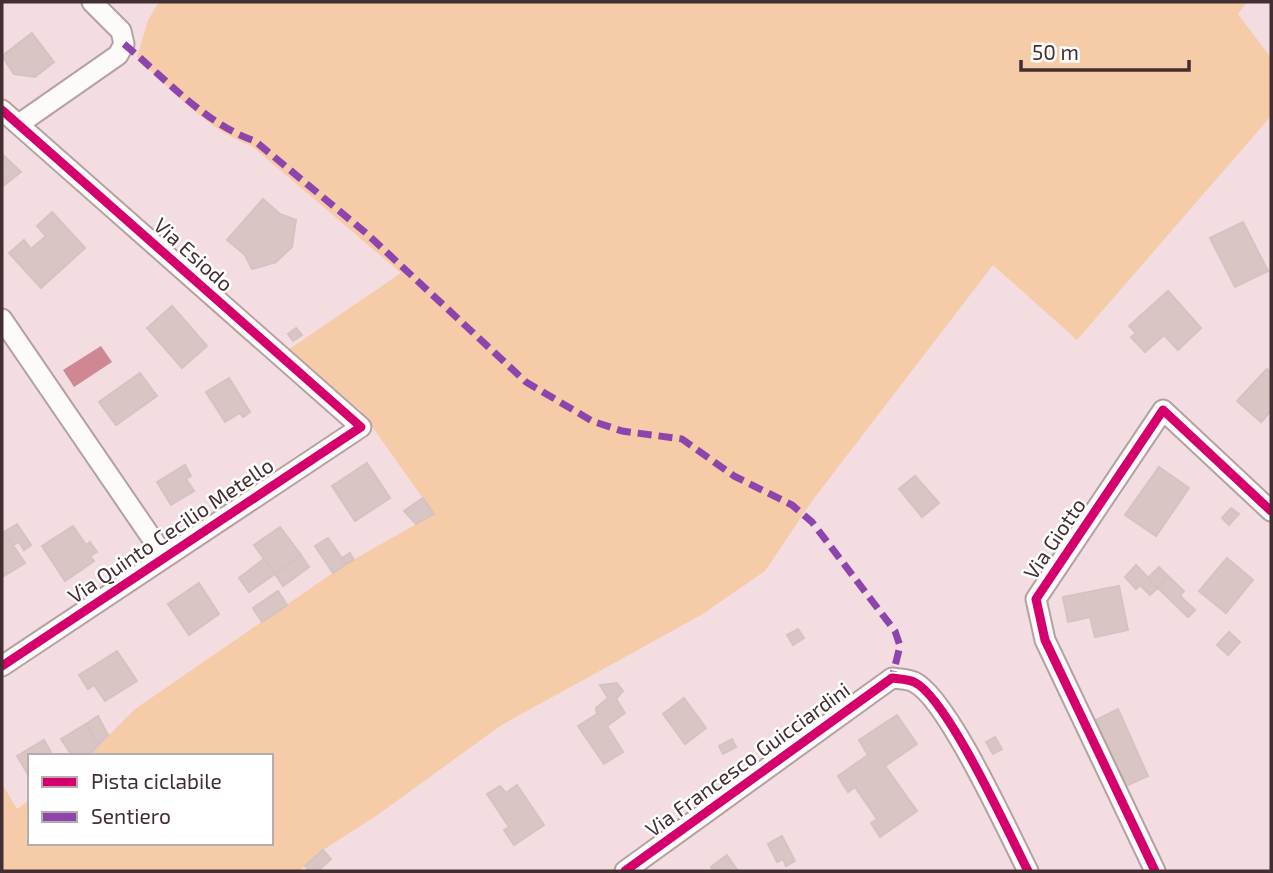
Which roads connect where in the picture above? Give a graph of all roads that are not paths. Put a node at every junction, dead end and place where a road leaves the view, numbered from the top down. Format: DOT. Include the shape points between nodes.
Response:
graph roads {
  1 [pos="92,2"];
  2 [pos="2,110"];
  3 [pos="19,124"];
  4 [pos="2,319"];
  5 [pos="361,427"];
  6 [pos="1271,511"];
  7 [pos="164,556"];
  8 [pos="2,666"];
  9 [pos="625,871"];
  10 [pos="1028,871"];
  11 [pos="1155,871"];
  1 -- 3 [label="street" via="121,31 124,44 118,55"];
  2 -- 3 [label="street, Via Esiodo"];
  3 -- 5 [label="street, Via Esiodo"];
  4 -- 7 [label="street"];
  5 -- 7 [label="street, Via Quinto Cecilio Metello"];
  6 -- 11 [label="street, Via Giotto" via="1163,410 1036,599 1045,640"];
  7 -- 8 [label="street, Via Quinto Cecilio Metello"];
  9 -- 10 [label="street, Via Francesco Guicciardini" via="892,678 914,682 925,691 956,731"];
}
